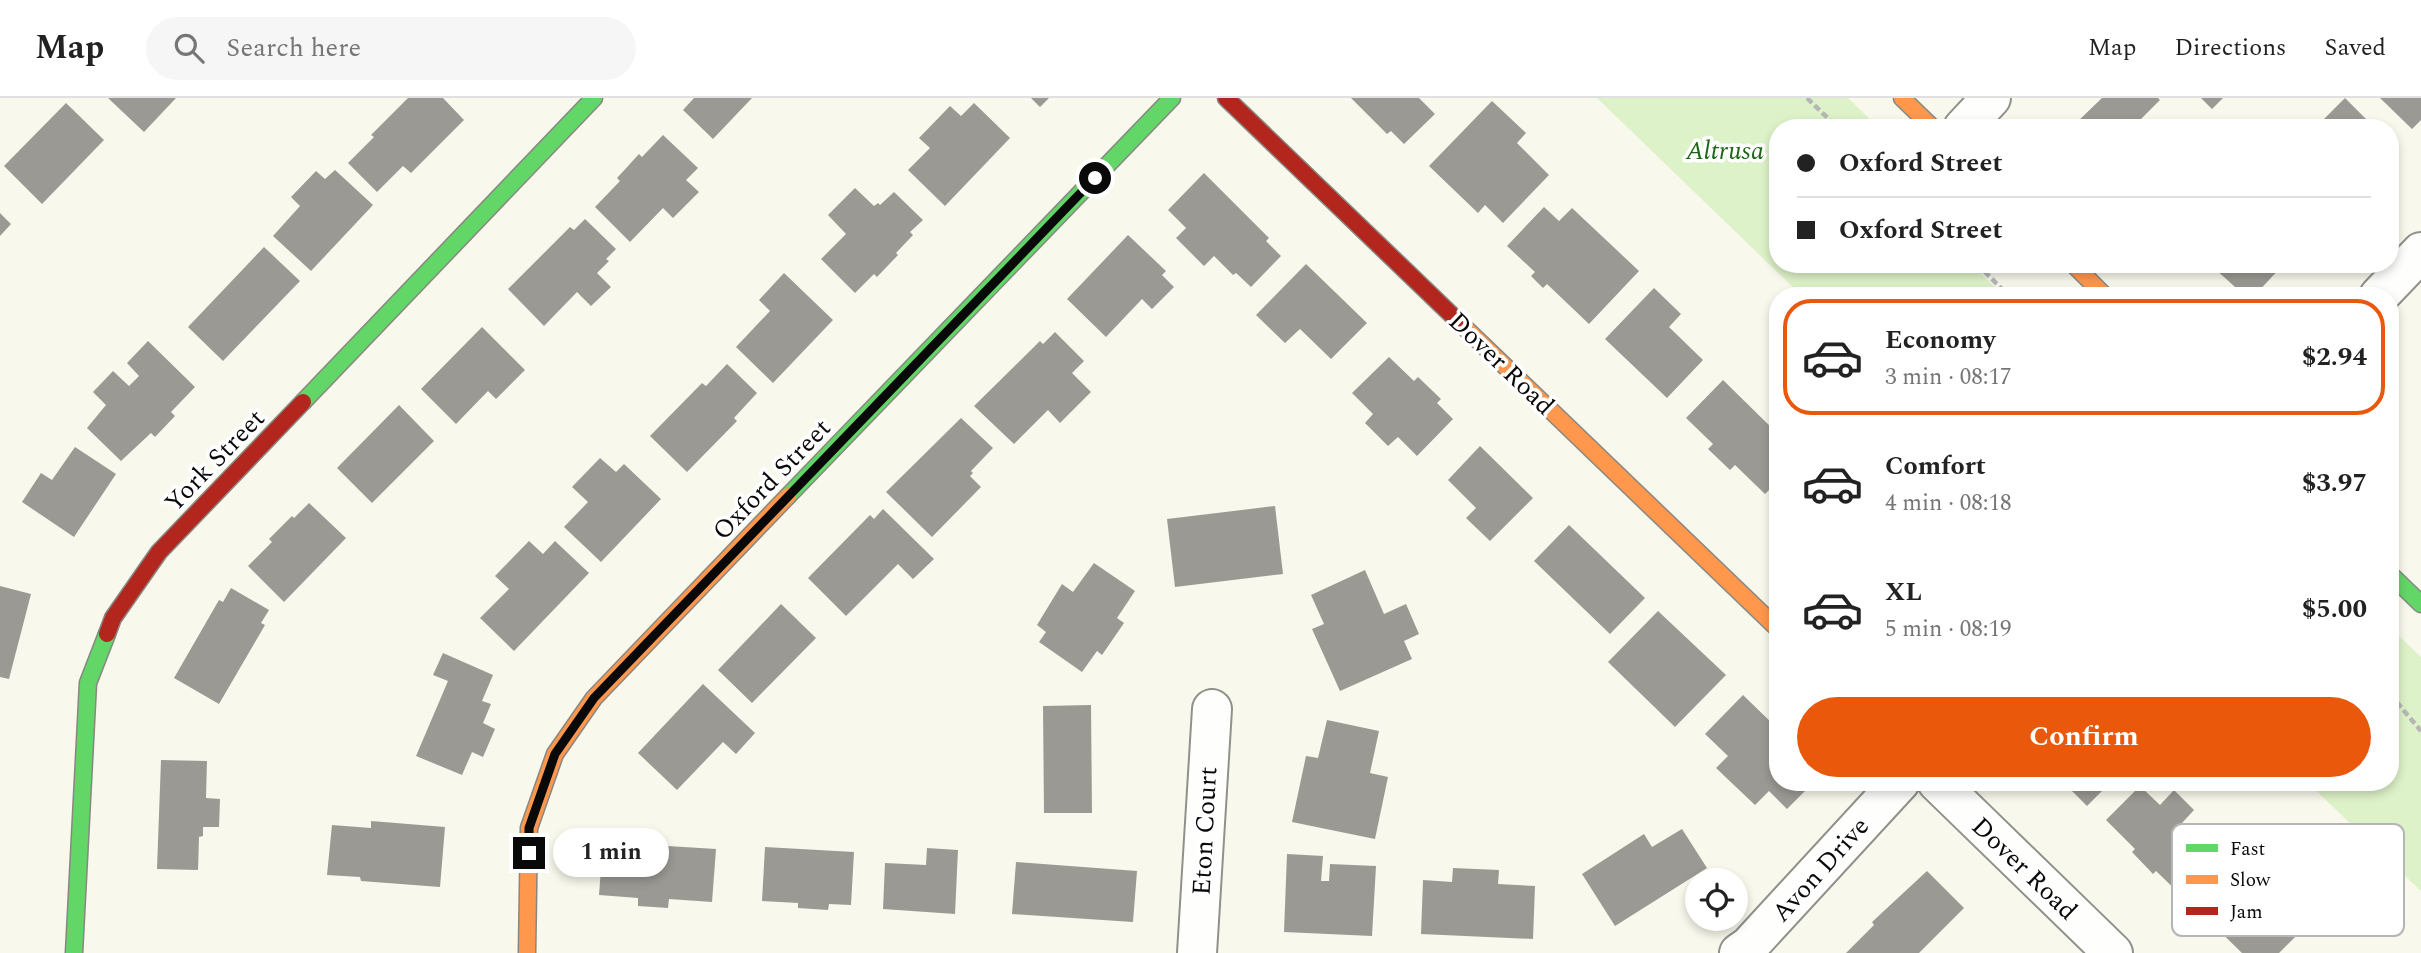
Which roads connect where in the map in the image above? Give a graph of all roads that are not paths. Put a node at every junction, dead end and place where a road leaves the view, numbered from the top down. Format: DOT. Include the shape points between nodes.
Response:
graph roads {
  1 [pos="594,98"];
  2 [pos="1172,98"];
  3 [pos="1226,98"];
  4 [pos="1902,98"];
  5 [pos="1991,98"];
  6 [pos="1924,119"];
  7 [pos="1971,119"];
  8 [pos="2421,252"];
  9 [pos="2082,273"];
  10 [pos="2096,287"];
  11 [pos="2388,287"];
  12 [pos="2399,583"];
  13 [pos="2421,604"];
  14 [pos="1769,620"];
  15 [pos="1212,709"];
  16 [pos="1892,791"];
  17 [pos="1946,791"];
  18 [pos="74,953"];
  19 [pos="527,953"];
  20 [pos="1197,953"];
  21 [pos="1739,953"];
  22 [pos="2113,953"];
  1 -- 18 [label="street, York Street" via="159,552 113,618 88,683"];
  2 -- 19 [label="street, Oxford Street" via="594,698 555,754 529,828"];
  3 -- 14 [label="street, Dover Road"];
  4 -- 6 [label="street"];
  5 -- 7 [label="street"];
  8 -- 11 [label="street"];
  9 -- 10 [label="street"];
  12 -- 13 [label="street"];
  15 -- 20 [label="street, Eton Court"];
  16 -- 21 [label="street, Avon Drive"];
  17 -- 22 [label="street, Dover Road"];
}
